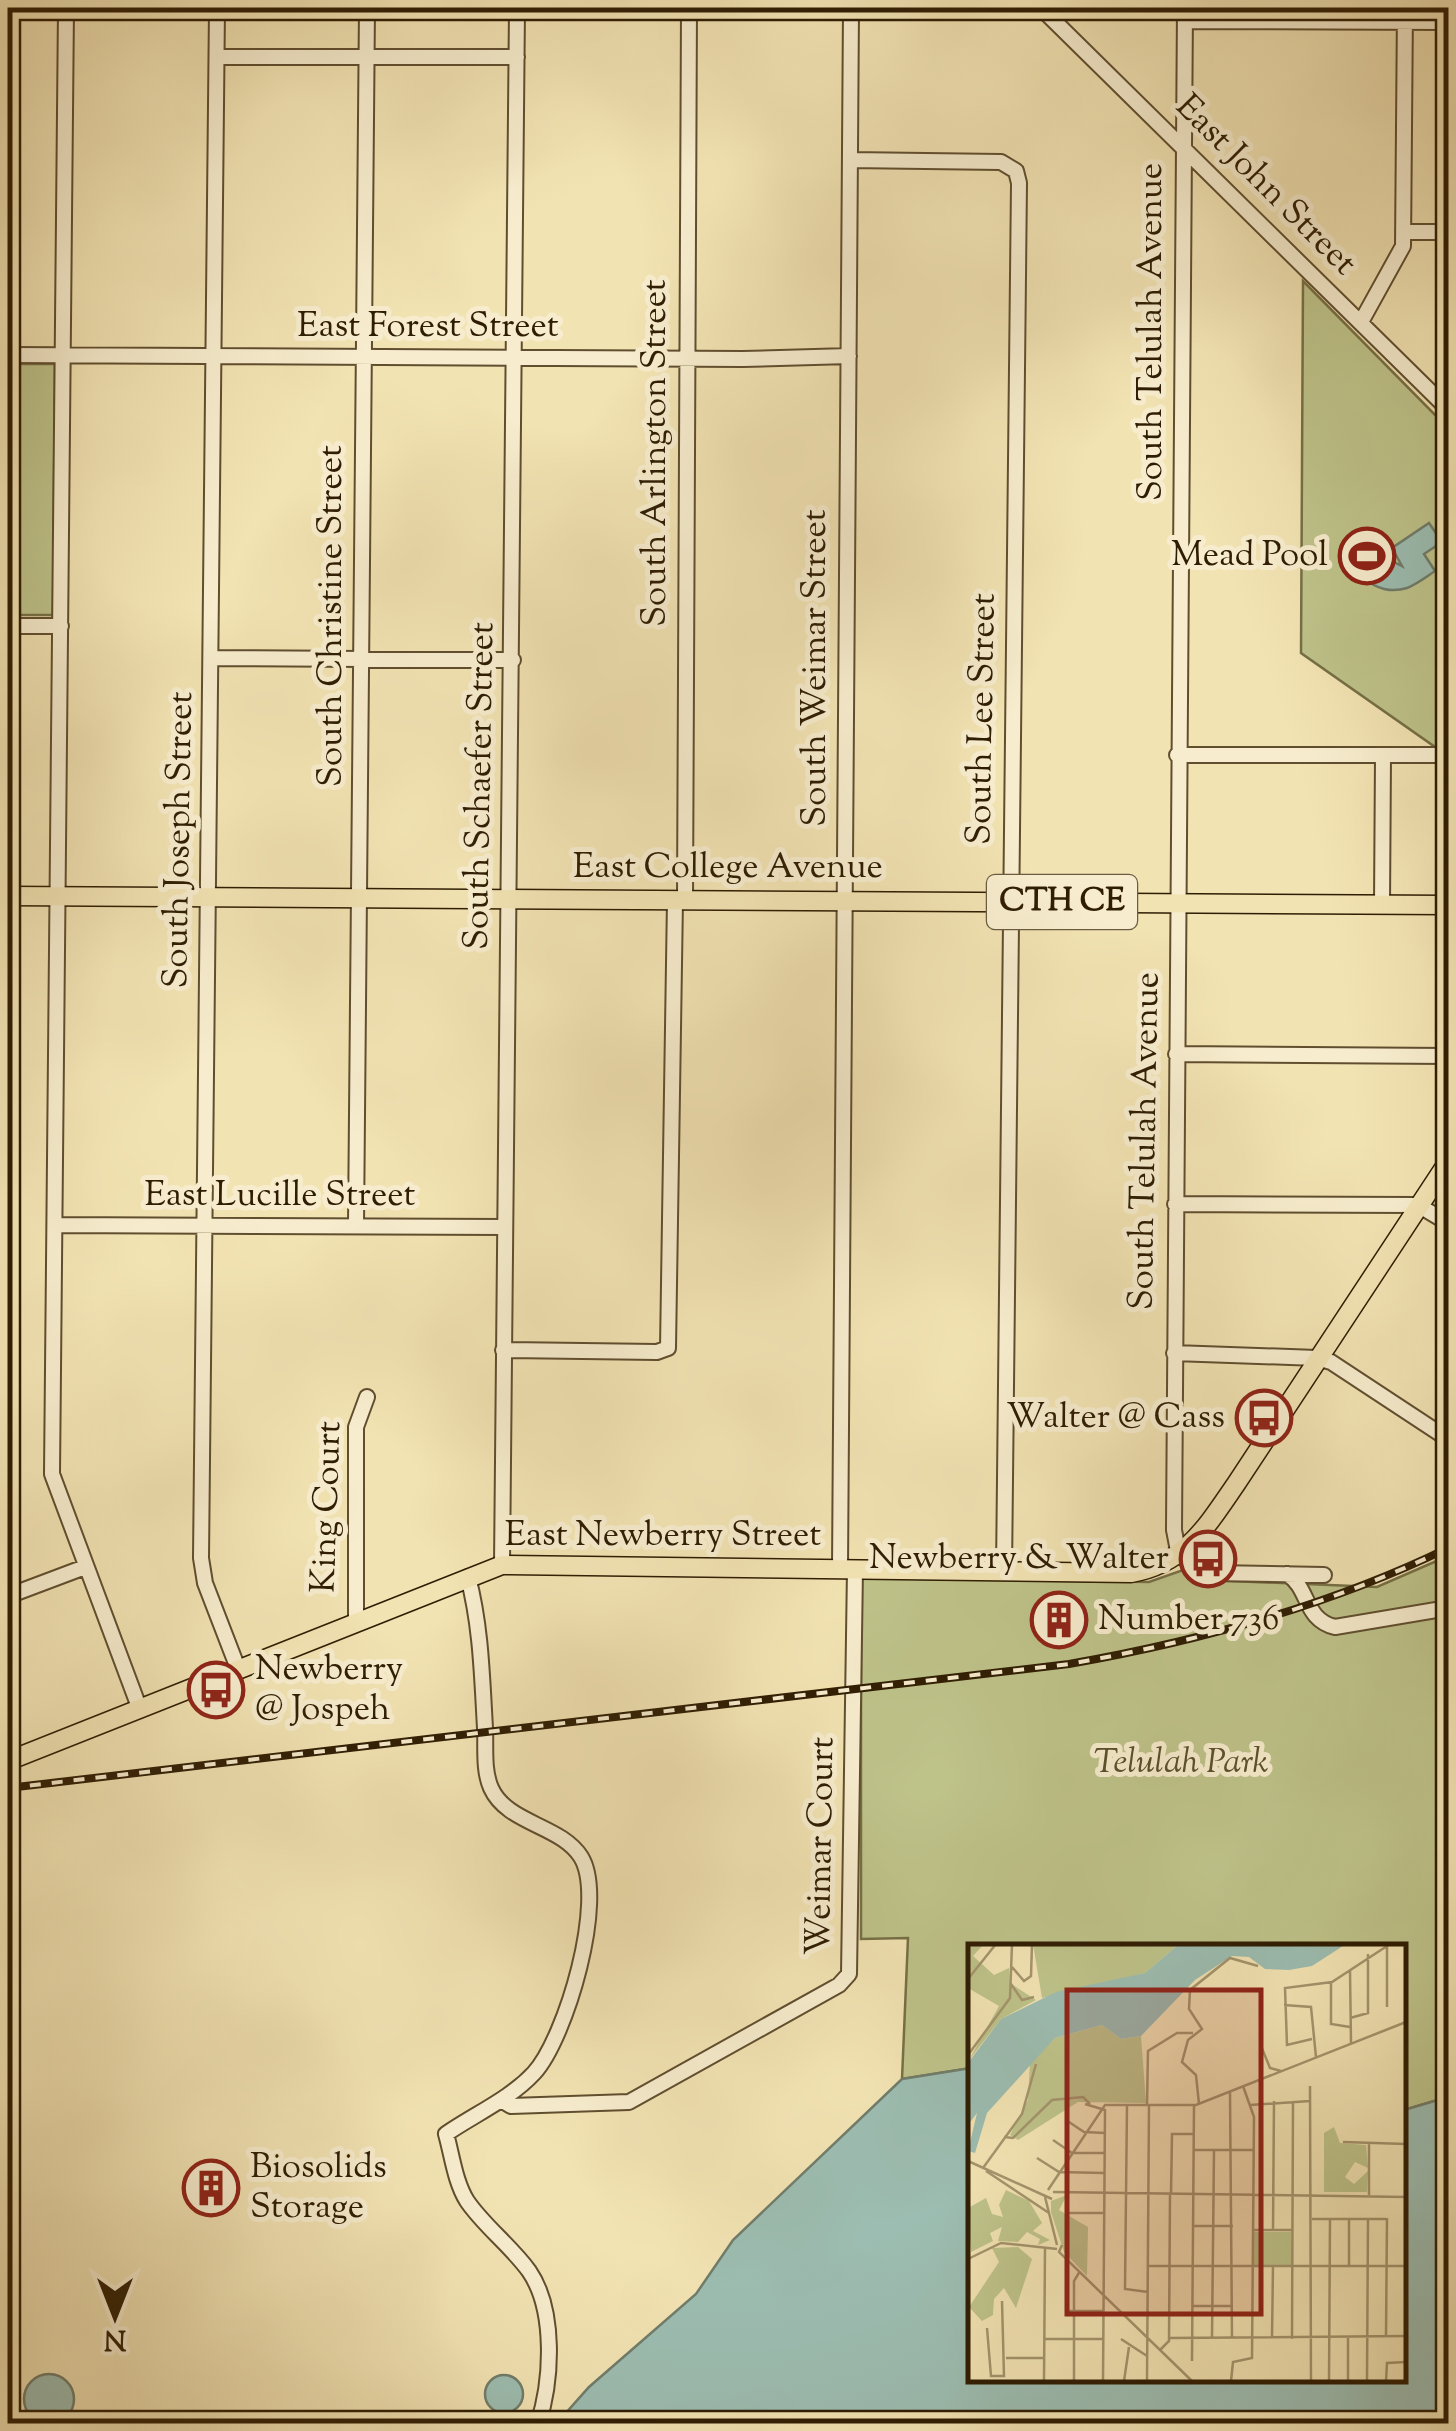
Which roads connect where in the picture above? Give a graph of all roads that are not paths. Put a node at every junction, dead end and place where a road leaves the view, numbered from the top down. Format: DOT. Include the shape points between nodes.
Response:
graph roads {
  1 [pos="66,8"];
  2 [pos="217,8"];
  3 [pos="367,8"];
  4 [pos="517,8"];
  5 [pos="689,8"];
  6 [pos="852,8"];
  7 [pos="1041,8"];
  8 [pos="1185,14"];
  9 [pos="1405,15"];
  10 [pos="1444,22"];
  11 [pos="217,56"];
  12 [pos="366,57"];
  13 [pos="517,57"];
  14 [pos="1184,148"];
  15 [pos="850,160"];
  16 [pos="1404,232"];
  17 [pos="1448,232"];
  18 [pos="1361,322"];
  19 [pos="8,355"];
  20 [pos="65,355"];
  21 [pos="214,356"];
  22 [pos="849,356"];
  23 [pos="364,357"];
  24 [pos="513,357"];
  25 [pos="688,359"];
  26 [pos="1448,410"];
  27 [pos="8,626"];
  28 [pos="61,626"];
  29 [pos="212,658"];
  30 [pos="362,658"];
  31 [pos="513,660"];
  32 [pos="1448,754"];
  33 [pos="1177,755"];
  34 [pos="1383,756"];
  35 [pos="8,896"];
  36 [pos="60,896"];
  37 [pos="210,898"];
  38 [pos="359,898"];
  39 [pos="509,899"];
  40 [pos="680,900"];
  41 [pos="844,902"];
  42 [pos="1012,902"];
  43 [pos="1178,904"];
  44 [pos="1448,905"];
  45 [pos="1382,906"];
  46 [pos="1176,1054"];
  47 [pos="1448,1056"];
  48 [pos="1448,1162"];
  49 [pos="1175,1204"];
  50 [pos="1418,1205"];
  51 [pos="1448,1224"];
  52 [pos="204,1225"];
  53 [pos="356,1225"];
  54 [pos="55,1226"];
  55 [pos="505,1228"];
  56 [pos="504,1350"];
  57 [pos="1174,1353"];
  58 [pos="1316,1358"];
  59 [pos="367,1398"];
  60 [pos="1448,1440"];
  61 [pos="1179,1556"];
  62 [pos="502,1565"];
  63 [pos="84,1567"];
  64 [pos="847,1569"];
  65 [pos="1004,1572"];
  66 [pos="1287,1574"];
  67 [pos="1324,1575"];
  68 [pos="468,1576"];
  69 [pos="8,1596"];
  70 [pos="1448,1608"];
  71 [pos="356,1620"];
  72 [pos="237,1666"];
  73 [pos="139,1708"];
  74 [pos="8,1760"];
  75 [pos="501,2100"];
  76 [pos="538,2424"];
  1 -- 20 [label="street"];
  2 -- 11 [label="street, South Joseph Street"];
  3 -- 12 [label="street, South Christine Street"];
  4 -- 13 [label="street, South Schaefer Street"];
  5 -- 25 [label="street, South Arlington Street"];
  6 -- 15 [label="street, South Weimar Street"];
  7 -- 14 [label="street, East John Street"];
  8 -- 9 [label="street"];
  8 -- 14 [label="street, South Telulah Avenue"];
  9 -- 10 [label="street"];
  9 -- 16 [label="street"];
  11 -- 12 [label="street"];
  11 -- 21 [label="street, South Joseph Street"];
  12 -- 13 [label="street"];
  12 -- 23 [label="street, South Christine Street"];
  13 -- 24 [label="street, South Schaefer Street"];
  14 -- 18 [label="street, East John Street"];
  14 -- 33 [label="street, South Telulah Avenue"];
  15 -- 22 [label="street, South Weimar Street"];
  15 -- 42 [label="street, South Lee Street" via="1001,162 1013,168 1018,203"];
  16 -- 17 [label="street"];
  16 -- 18 [label="street" via="1401,253"];
  18 -- 26 [label="street, East John Street"];
  19 -- 20 [label="street, East Forest Street"];
  20 -- 21 [label="street, East Forest Street"];
  20 -- 28 [label="street"];
  21 -- 23 [label="street, East Forest Street"];
  21 -- 29 [label="street, South Joseph Street"];
  22 -- 25 [label="street, East Forest Street"];
  22 -- 41 [label="street, South Weimar Street"];
  23 -- 24 [label="street, East Forest Street"];
  23 -- 30 [label="street, South Christine Street"];
  24 -- 25 [label="street, East Forest Street"];
  24 -- 31 [label="street, South Schaefer Street"];
  25 -- 40 [label="street, South Arlington Street"];
  27 -- 28 [label="street"];
  28 -- 36 [label="street"];
  29 -- 30 [label="street"];
  29 -- 37 [label="street, South Joseph Street"];
  30 -- 31 [label="street"];
  30 -- 38 [label="street, South Christine Street"];
  31 -- 39 [label="street, South Schaefer Street"];
  32 -- 34 [label="street"];
  33 -- 34 [label="street"];
  33 -- 43 [label="street, South Telulah Avenue"];
  34 -- 45 [label="street"];
  35 -- 36 [label="main road, East College Avenue / CTH CE"];
  36 -- 37 [label="main road, East College Avenue / CTH CE"];
  36 -- 54 [label="street"];
  37 -- 38 [label="main road, East College Avenue / CTH CE"];
  37 -- 52 [label="street, South Joseph Street"];
  38 -- 39 [label="main road, East College Avenue / CTH CE"];
  38 -- 53 [label="street, South Christine Street"];
  39 -- 40 [label="main road, East College Avenue / CTH CE"];
  39 -- 55 [label="street, South Schaefer Street"];
  40 -- 41 [label="main road, East College Avenue / CTH CE"];
  40 -- 56 [label="street, South Arlington Street" via="670,1342 664,1351"];
  41 -- 42 [label="main road, East College Avenue / CTH CE"];
  41 -- 64 [label="street, South Weimar Street"];
  42 -- 43 [label="main road, East College Avenue / CTH CE"];
  42 -- 65 [label="street, South Lee Street"];
  43 -- 45 [label="main road, East College Avenue / CTH CE"];
  43 -- 46 [label="street, South Telulah Avenue"];
  44 -- 45 [label="main road, East College Avenue / CTH CE"];
  46 -- 47 [label="street"];
  46 -- 49 [label="street, South Telulah Avenue"];
  48 -- 50 [label="main road"];
  49 -- 50 [label="street"];
  49 -- 57 [label="street, South Telulah Avenue"];
  50 -- 51 [label="street"];
  50 -- 58 [label="main road"];
  52 -- 53 [label="street, East Lucille Street"];
  52 -- 54 [label="street, East Lucille Street"];
  52 -- 72 [label="street, South Joseph Street" via="202,1572"];
  53 -- 55 [label="street, East Lucille Street"];
  54 -- 63 [label="street" via="52,1474"];
  55 -- 56 [label="street, South Schaefer Street"];
  56 -- 62 [label="street, South Schaefer Street"];
  57 -- 58 [label="street"];
  57 -- 61 [label="street, South Telulah Avenue"];
  58 -- 60 [label="street"];
  58 -- 61 [label="main road" via="1236,1484"];
  59 -- 71 [label="street, King Court" via="356,1428"];
  61 -- 65 [label="main road, East Newberry Street" via="1131,1573"];
  61 -- 66 [label="street" via="1214,1572"];
  62 -- 64 [label="main road, East Newberry Street"];
  62 -- 68 [label="main road, East Newberry Street"];
  63 -- 69 [label="street"];
  63 -- 73 [label="street"];
  64 -- 65 [label="main road, East Newberry Street"];
  64 -- 75 [label="street, Weimar Court" via="849,1974 629,2102 511,2106"];
  66 -- 67 [label="street"];
  66 -- 70 [label="street" via="1300,1585 1310,1612 1334,1628"];
  68 -- 71 [label="main road, East Newberry Street"];
  68 -- 75 [label="street" via="491,1788 512,1810 573,1847 591,1891 561,2031 535,2072"];
  71 -- 72 [label="main road, East Newberry Street"];
  72 -- 73 [label="main road, East Newberry Street"];
  73 -- 74 [label="main road, East Newberry Street"];
  75 -- 76 [label="street" via="446,2134 468,2202 540,2289 546,2360"];
}
